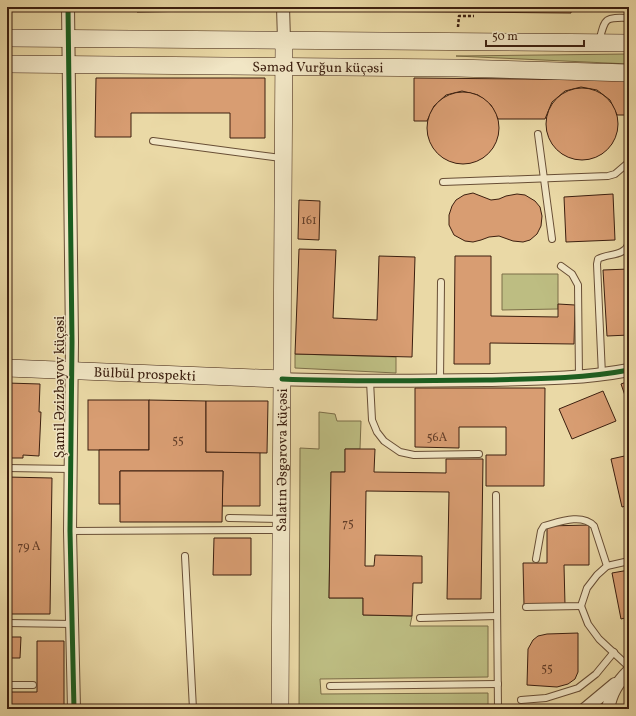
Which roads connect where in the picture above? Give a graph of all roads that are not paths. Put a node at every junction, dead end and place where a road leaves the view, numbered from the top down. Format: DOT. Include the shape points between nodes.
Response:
graph roads {
  1 [pos="68,7"];
  2 [pos="283,7"];
  3 [pos="629,18"];
  4 [pos="7,38"];
  5 [pos="69,38"];
  6 [pos="284,40"];
  7 [pos="599,43"];
  8 [pos="629,43"];
  9 [pos="7,64"];
  10 [pos="69,64"];
  11 [pos="284,66"];
  12 [pos="629,73"];
  13 [pos="538,134"];
  14 [pos="153,141"];
  15 [pos="283,159"];
  16 [pos="629,162"];
  17 [pos="544,178"];
  18 [pos="443,182"];
  19 [pos="552,239"];
  20 [pos="629,243"];
  21 [pos="561,266"];
  22 [pos="441,282"];
  23 [pos="7,368"];
  24 [pos="629,370"];
  25 [pos="71,371"];
  26 [pos="602,375"];
  27 [pos="579,377"];
  28 [pos="282,379"];
  29 [pos="370,381"];
  30 [pos="440,381"];
  31 [pos="478,454"];
  32 [pos="7,468"];
  33 [pos="71,469"];
  34 [pos="496,494"];
  35 [pos="229,518"];
  36 [pos="281,525"];
  37 [pos="70,531"];
  38 [pos="184,556"];
  39 [pos="536,559"];
  40 [pos="629,561"];
  41 [pos="607,566"];
  42 [pos="581,606"];
  43 [pos="526,607"];
  44 [pos="497,616"];
  45 [pos="420,618"];
  46 [pos="7,623"];
  47 [pos="72,624"];
  48 [pos="614,652"];
  49 [pos="629,667"];
  50 [pos="629,671"];
  51 [pos="619,682"];
  52 [pos="498,684"];
  53 [pos="7,685"];
  54 [pos="33,685"];
  55 [pos="330,686"];
  56 [pos="522,700"];
  57 [pos="74,709"];
  58 [pos="193,709"];
  59 [pos="280,709"];
  60 [pos="498,709"];
  61 [pos="585,709"];
  62 [pos="608,709"];
  1 -- 5 [label="street"];
  2 -- 6 [label="street"];
  3 -- 7 [label="lane" via="607,20"];
  4 -- 5 [label="main road, Səməd Vurğun küçəsi"];
  5 -- 6 [label="main road, Səməd Vurğun küçəsi"];
  5 -- 10 [label="street, Şamil Əzizbəyov küçəsi"];
  6 -- 7 [label="main road, Səməd Vurğun küçəsi"];
  6 -- 11 [label="main road, Salatın Əsgərova küçəsi"];
  7 -- 8 [label="main road, Səməd Vurğun küçəsi"];
  9 -- 10 [label="main road, Səməd Vurğun küçəsi"];
  10 -- 11 [label="main road, Səməd Vurğun küçəsi"];
  10 -- 25 [label="street, Şamil Əzizbəyov küçəsi"];
  11 -- 12 [label="main road, Səməd Vurğun küçəsi"];
  11 -- 15 [label="main road, Salatın Əsgərova küçəsi"];
  13 -- 17 [label="lane"];
  14 -- 15 [label="lane"];
  15 -- 28 [label="main road, Salatın Əsgərova küçəsi"];
  16 -- 17 [label="lane" via="615,174 608,176"];
  17 -- 18 [label="lane"];
  17 -- 19 [label="lane"];
  20 -- 26 [label="lane" via="627,248 616,255 598,259"];
  21 -- 27 [label="lane" via="572,274 578,285"];
  22 -- 30 [label="lane"];
  23 -- 25 [label="main road, Bülbül prospekti"];
  24 -- 26 [label="street"];
  25 -- 28 [label="main road, Bülbül prospekti"];
  25 -- 33 [label="street, Şamil Əzizbəyov küçəsi"];
  26 -- 27 [label="street"];
  27 -- 30 [label="street"];
  28 -- 29 [label="street"];
  28 -- 36 [label="main road, Salatın Əsgərova küçəsi"];
  29 -- 30 [label="street"];
  29 -- 31 [label="lane" via="372,420 377,432 384,441 400,452 414,455"];
  32 -- 33 [label="lane"];
  33 -- 37 [label="street, Şamil Əzizbəyov küçəsi"];
  34 -- 44 [label="lane"];
  35 -- 36 [label="lane"];
  36 -- 37 [label="lane"];
  36 -- 59 [label="main road, Salatın Əsgərova küçəsi"];
  37 -- 47 [label="street, Şamil Əzizbəyov küçəsi"];
  38 -- 58 [label="lane"];
  39 -- 41 [label="lane" via="540,532 544,526 581,519 594,526"];
  40 -- 41 [label="lane"];
  41 -- 42 [label="lane" via="587,588"];
  42 -- 43 [label="lane"];
  42 -- 48 [label="lane" via="588,624 599,639"];
  44 -- 45 [label="lane"];
  44 -- 52 [label="lane"];
  46 -- 47 [label="lane"];
  47 -- 57 [label="street, Şamil Əzizbəyov küçəsi"];
  48 -- 49 [label="lane"];
  48 -- 56 [label="lane" via="596,674 578,688 546,698"];
  50 -- 51 [label="street"];
  51 -- 61 [label="street"];
  51 -- 62 [label="street"];
  52 -- 55 [label="lane"];
  52 -- 60 [label="lane"];
  53 -- 54 [label="lane"];
}
